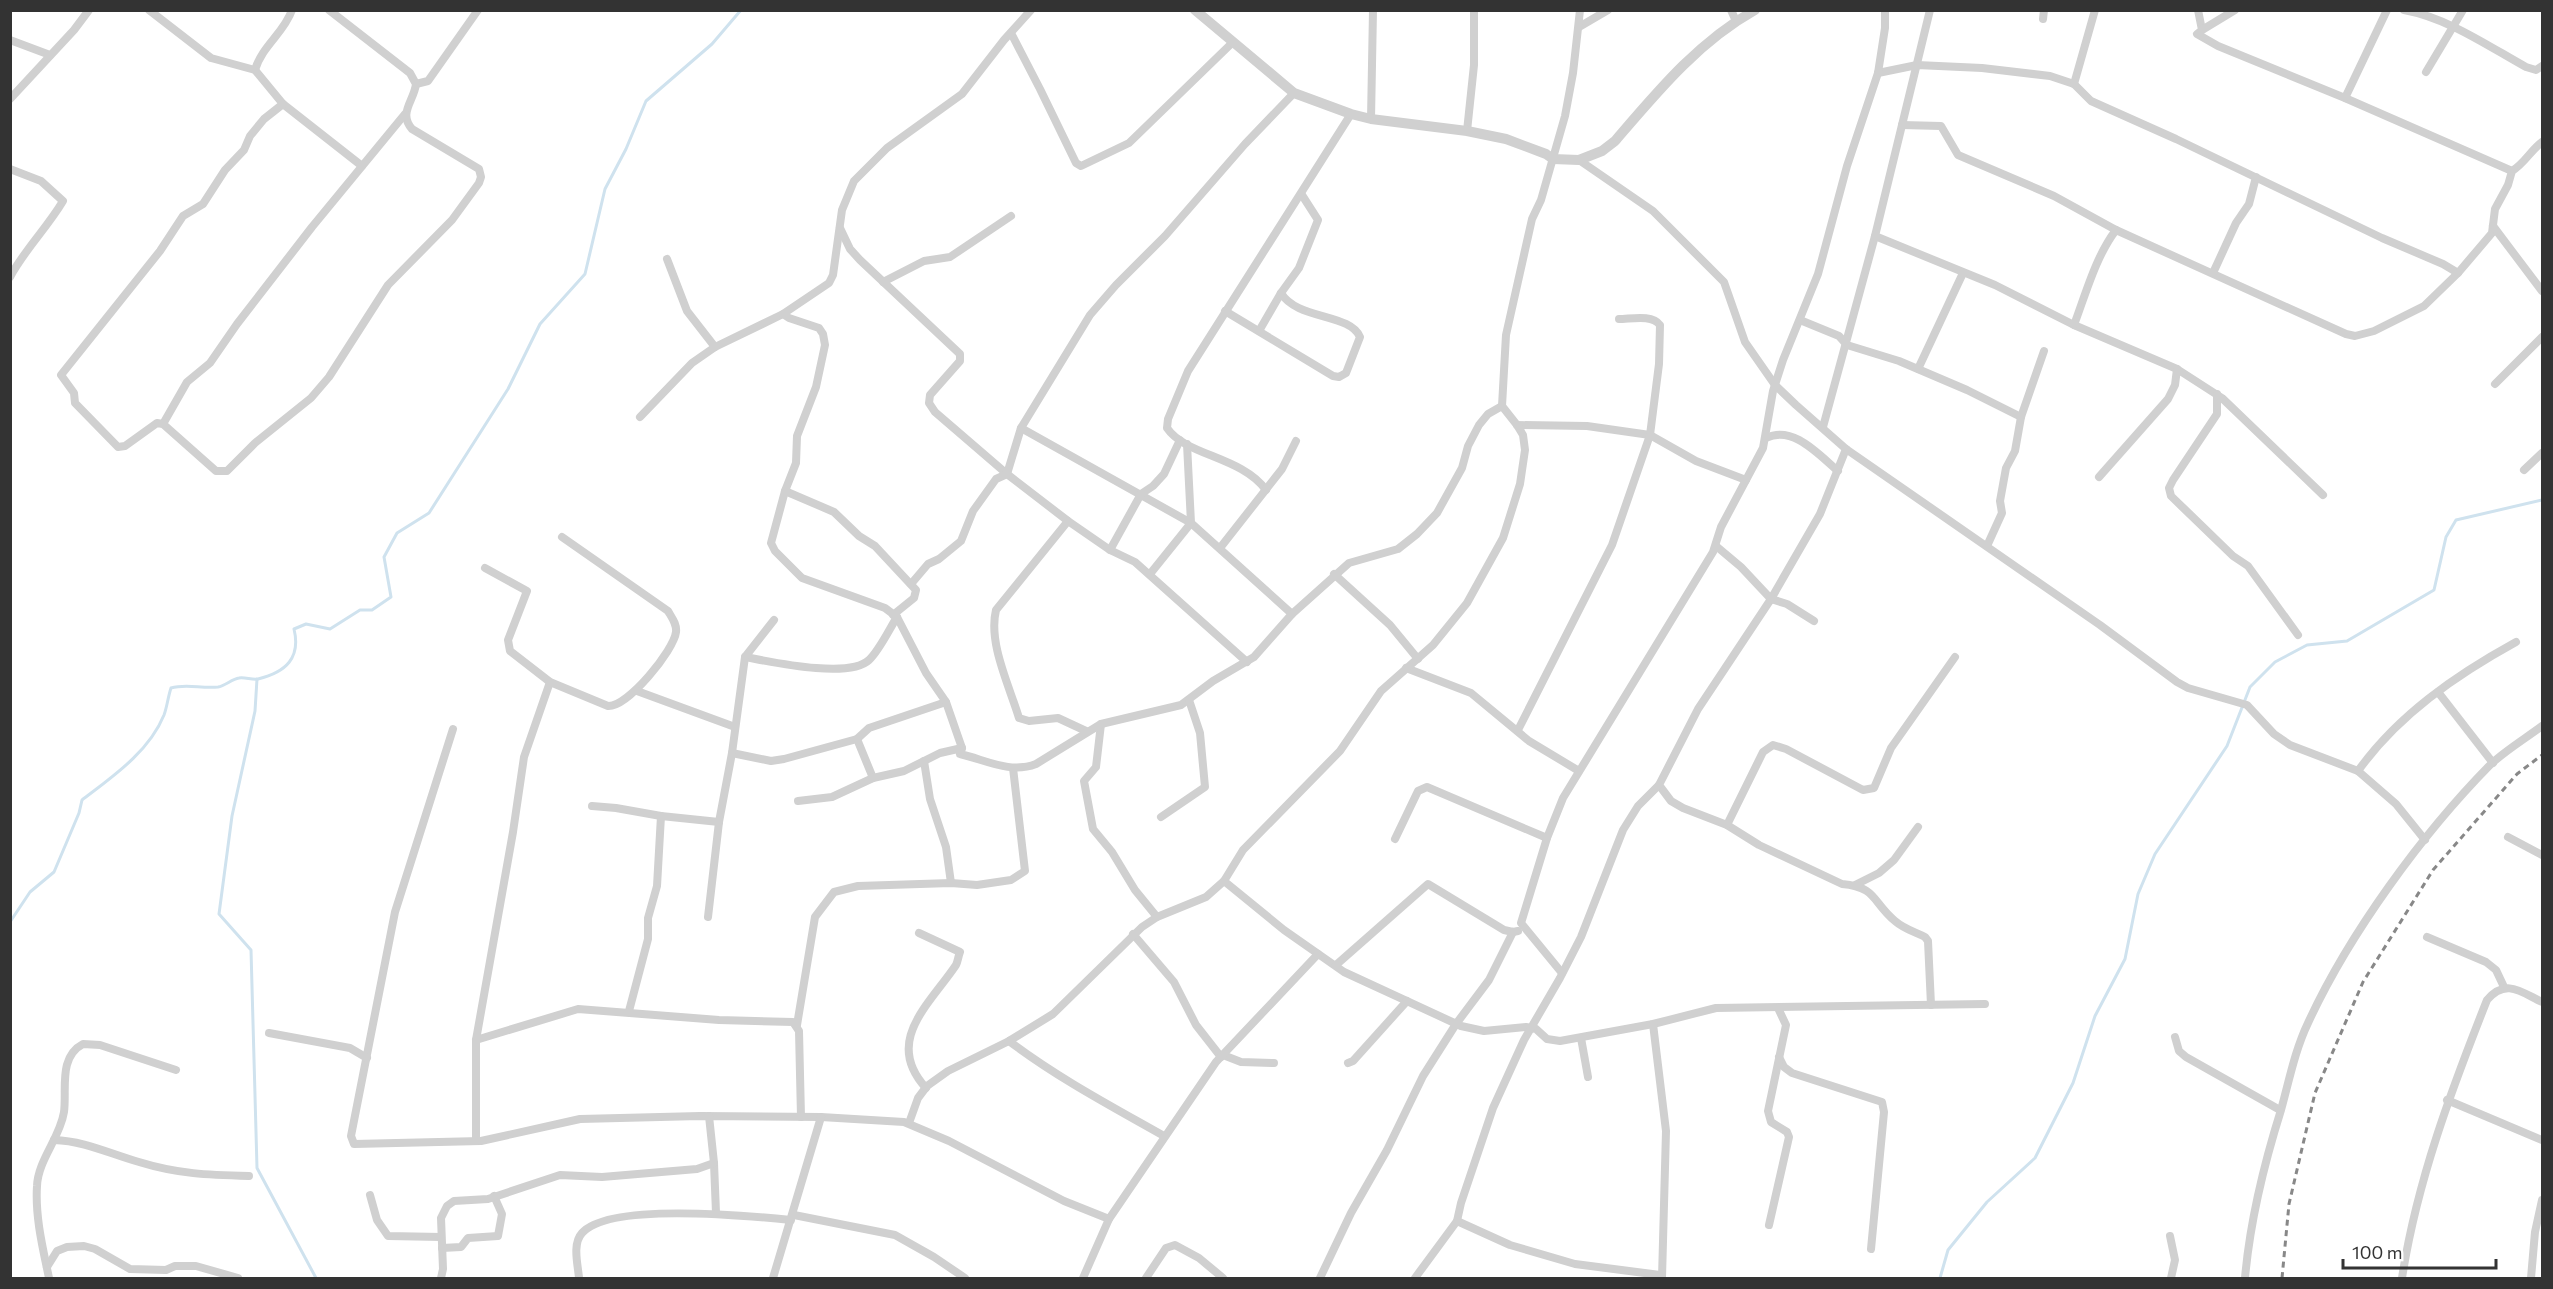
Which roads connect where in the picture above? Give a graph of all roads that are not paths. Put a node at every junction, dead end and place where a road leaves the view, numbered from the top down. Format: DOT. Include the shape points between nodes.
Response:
graph roads {
  1 [pos="89,10"];
  2 [pos="149,10"];
  3 [pos="292,10"];
  4 [pos="330,10"];
  5 [pos="478,10"];
  6 [pos="1031,10"];
  7 [pos="1195,10"];
  8 [pos="1373,10"];
  9 [pos="1474,10"];
  10 [pos="1580,10"];
  11 [pos="1608,10"];
  12 [pos="1731,10"];
  13 [pos="1755,10"];
  14 [pos="1885,10"];
  15 [pos="1930,10"];
  16 [pos="2095,10"];
  17 [pos="2198,10"];
  18 [pos="2235,10"];
  19 [pos="2387,10"];
  20 [pos="2404,10"];
  21 [pos="2463,10"];
  22 [pos="1737,21"];
  23 [pos="2452,26"];
  24 [pos="1579,27"];
  25 [pos="2202,30"];
  26 [pos="1011,33"];
  27 [pos="10,40"];
  28 [pos="1232,43"];
  29 [pos="50,55"];
  30 [pos="1917,65"];
  31 [pos="2542,66"];
  32 [pos="255,70"];
  33 [pos="2426,72"];
  34 [pos="1878,73"];
  35 [pos="416,84"];
  36 [pos="2074,84"];
  37 [pos="1294,93"];
  38 [pos="2345,98"];
  39 [pos="10,99"];
  40 [pos="283,104"];
  41 [pos="405,114"];
  42 [pos="1351,114"];
  43 [pos="1371,119"];
  44 [pos="1902,125"];
  45 [pos="1467,131"];
  46 [pos="2542,142"];
  47 [pos="1553,159"];
  48 [pos="1579,160"];
  49 [pos="362,166"];
  50 [pos="10,169"];
  51 [pos="2512,171"];
  52 [pos="2256,177"];
  53 [pos="1302,195"];
  54 [pos="1011,216"];
  55 [pos="2493,226"];
  56 [pos="840,227"];
  57 [pos="2116,230"];
  58 [pos="1875,236"];
  59 [pos="667,260"];
  60 [pos="1963,273"];
  61 [pos="2213,273"];
  62 [pos="2458,273"];
  63 [pos="10,277"];
  64 [pos="883,282"];
  65 [pos="2542,291"];
  66 [pos="1281,293"];
  67 [pos="1225,311"];
  68 [pos="783,314"];
  69 [pos="1619,319"];
  70 [pos="1800,320"];
  71 [pos="2074,325"];
  72 [pos="1259,331"];
  73 [pos="2542,337"];
  74 [pos="1847,345"];
  75 [pos="715,347"];
  76 [pos="2044,351"];
  77 [pos="1918,369"];
  78 [pos="2178,369"];
  79 [pos="2495,384"];
  80 [pos="1775,385"];
  81 [pos="2217,394"];
  82 [pos="1502,406"];
  83 [pos="640,417"];
  84 [pos="2021,417"];
  85 [pos="163,424"];
  86 [pos="1517,425"];
  87 [pos="1823,427"];
  88 [pos="1021,428"];
  89 [pos="1650,435"];
  90 [pos="1766,438"];
  91 [pos="1296,441"];
  92 [pos="1183,442"];
  93 [pos="1846,449"];
  94 [pos="2542,453"];
  95 [pos="2524,470"];
  96 [pos="1838,471"];
  97 [pos="1006,474"];
  98 [pos="2099,477"];
  99 [pos="1746,480"];
  100 [pos="1266,490"];
  101 [pos="785,491"];
  102 [pos="1141,494"];
  103 [pos="2323,495"];
  104 [pos="1068,521"];
  105 [pos="1191,523"];
  106 [pos="562,537"];
  107 [pos="1716,546"];
  108 [pos="1987,546"];
  109 [pos="1220,548"];
  110 [pos="1110,550"];
  111 [pos="485,567"];
  112 [pos="1150,574"];
  113 [pos="1334,574"];
  114 [pos="911,584"];
  115 [pos="1771,599"];
  116 [pos="1292,614"];
  117 [pos="895,616"];
  118 [pos="774,620"];
  119 [pos="1815,621"];
  120 [pos="2298,635"];
  121 [pos="2516,642"];
  122 [pos="746,657"];
  123 [pos="1955,657"];
  124 [pos="1418,659"];
  125 [pos="1246,662"];
  126 [pos="1406,668"];
  127 [pos="550,682"];
  128 [pos="637,691"];
  129 [pos="2438,692"];
  130 [pos="1189,700"];
  131 [pos="946,702"];
  132 [pos="1101,724"];
  133 [pos="2542,726"];
  134 [pos="735,727"];
  135 [pos="453,729"];
  136 [pos="1518,730"];
  137 [pos="1086,731"];
  138 [pos="857,739"];
  139 [pos="962,748"];
  140 [pos="732,753"];
  141 [pos="924,761"];
  142 [pos="2493,763"];
  143 [pos="1013,768"];
  144 [pos="1579,771"];
  145 [pos="2358,771"];
  146 [pos="873,778"];
  147 [pos="1659,785"];
  148 [pos="798,801"];
  149 [pos="592,806"];
  150 [pos="661,816"];
  151 [pos="1161,817"];
  152 [pos="719,822"];
  153 [pos="1726,825"];
  154 [pos="1918,827"];
  155 [pos="2508,837"];
  156 [pos="1547,838"];
  157 [pos="1395,839"];
  158 [pos="2425,840"];
  159 [pos="2542,855"];
  160 [pos="1224,881"];
  161 [pos="951,883"];
  162 [pos="1855,885"];
  163 [pos="708,917"];
  164 [pos="1157,917"];
  165 [pos="1521,923"];
  166 [pos="1513,932"];
  167 [pos="919,933"];
  168 [pos="1133,934"];
  169 [pos="2427,937"];
  170 [pos="1318,954"];
  171 [pos="1336,965"];
  172 [pos="1563,973"];
  173 [pos="2504,987"];
  174 [pos="1407,1001"];
  175 [pos="2542,1002"];
  176 [pos="1985,1004"];
  177 [pos="1931,1005"];
  178 [pos="1778,1008"];
  179 [pos="629,1011"];
  180 [pos="1456,1024"];
  181 [pos="1653,1024"];
  182 [pos="797,1025"];
  183 [pos="1530,1028"];
  184 [pos="269,1033"];
  185 [pos="2175,1037"];
  186 [pos="1581,1038"];
  187 [pos="476,1040"];
  188 [pos="1009,1041"];
  189 [pos="1222,1056"];
  190 [pos="1779,1057"];
  191 [pos="367,1058"];
  192 [pos="1274,1063"];
  193 [pos="1348,1063"];
  194 [pos="176,1070"];
  195 [pos="1588,1077"];
  196 [pos="926,1088"];
  197 [pos="2447,1100"];
  198 [pos="2280,1110"];
  199 [pos="709,1116"];
  200 [pos="801,1117"];
  201 [pos="821,1118"];
  202 [pos="909,1123"];
  203 [pos="1164,1136"];
  204 [pos="54,1140"];
  205 [pos="2542,1140"];
  206 [pos="476,1141"];
  207 [pos="714,1163"];
  208 [pos="249,1176"];
  209 [pos="370,1195"];
  210 [pos="494,1197"];
  211 [pos="2542,1200"];
  212 [pos="716,1213"];
  213 [pos="793,1217"];
  214 [pos="1109,1219"];
  215 [pos="1457,1221"];
  216 [pos="1769,1225"];
  217 [pos="2169,1236"];
  218 [pos="441,1237"];
  219 [pos="442,1248"];
  220 [pos="1871,1249"];
  221 [pos="47,1267"];
  222 [pos="217,1275"];
  223 [pos="1661,1277"];
  224 [pos="49,1278"];
  225 [pos="238,1278"];
  226 [pos="441,1278"];
  227 [pos="579,1278"];
  228 [pos="773,1278"];
  229 [pos="965,1278"];
  230 [pos="1083,1278"];
  231 [pos="1146,1278"];
  232 [pos="1223,1278"];
  233 [pos="1320,1278"];
  234 [pos="1416,1278"];
  235 [pos="2171,1278"];
  236 [pos="2245,1278"];
  237 [pos="2402,1278"];
  238 [pos="2531,1278"];
  1 -- 29 [label="street"];
  2 -- 32 [label="street" via="211,58"];
  3 -- 32 [label="street"];
  4 -- 35 [label="street" via="410,73"];
  5 -- 35 [label="street" via="428,81"];
  6 -- 26 [label="street"];
  7 -- 28 [label="street"];
  8 -- 43 [label="street"];
  9 -- 45 [label="street" via="1474,64"];
  10 -- 24 [label="street"];
  11 -- 24 [label="street"];
  12 -- 22 [label="street"];
  13 -- 22 [label="street"];
  14 -- 34 [label="street"];
  15 -- 30 [label="street"];
  16 -- 36 [label="street"];
  17 -- 25 [label="street"];
  18 -- 25 [label="street"];
  19 -- 38 [label="street"];
  20 -- 23 [label="street"];
  21 -- 23 [label="street"];
  22 -- 48 [label="street" via="1679,67 1615,141"];
  23 -- 31 [label="street" via="2526,67 2536,70"];
  23 -- 33 [label="street"];
  24 -- 47 [label="street" via="1565,116"];
  25 -- 38 [label="street" via="2197,34 2218,46"];
  26 -- 28 [label="street" via="1076,163 1081,166 1129,143"];
  26 -- 56 [label="street" via="962,94 887,148 854,181 842,210"];
  27 -- 29 [label="street"];
  28 -- 37 [label="street"];
  29 -- 39 [label="street"];
  30 -- 34 [label="street"];
  30 -- 36 [label="street" via="2050,76"];
  30 -- 44 [label="street"];
  32 -- 40 [label="street"];
  34 -- 70 [label="street" via="1846,166 1818,274"];
  35 -- 41 [label="street"];
  36 -- 52 [label="street" via="2091,101"];
  37 -- 42 [label="street"];
  37 -- 88 [label="street" via="1090,315"];
  38 -- 51 [label="street"];
  40 -- 49 [label="street"];
  40 -- 85 [label="street" via="250,136 244,150 202,204 183,216 160,251 61,375 74,393 75,404 118,447 157,423"];
  41 -- 49 [label="street"];
  41 -- 85 [label="street" via="412,129 481,172 475,188 452,220 388,285 329,377 311,398 227,471 216,471"];
  42 -- 43 [label="street"];
  42 -- 53 [label="street"];
  43 -- 45 [label="street"];
  44 -- 57 [label="street" via="1941,126 1959,155 2054,196"];
  44 -- 58 [label="street"];
  45 -- 47 [label="street" via="1506,139"];
  46 -- 51 [label="street" via="2524,164"];
  47 -- 48 [label="street"];
  47 -- 82 [label="street" via="1532,219 1511,306"];
  48 -- 80 [label="street" via="1653,211 1724,282 1745,342"];
  49 -- 85 [label="street" via="210,363 187,382"];
  50 -- 63 [label="street" via="40,181 63,201"];
  51 -- 55 [label="street" via="2495,208"];
  52 -- 61 [label="street" via="2249,204"];
  52 -- 62 [label="street"];
  53 -- 66 [label="street" via="1318,220 1299,268"];
  53 -- 67 [label="street"];
  54 -- 64 [label="street" via="950,257 924,261"];
  55 -- 62 [label="street" via="2492,233"];
  55 -- 65 [label="street"];
  56 -- 64 [label="street" via="850,249"];
  56 -- 68 [label="street" via="829,283"];
  57 -- 61 [label="street"];
  57 -- 71 [label="street" via="2105,247"];
  58 -- 60 [label="street"];
  58 -- 74 [label="street"];
  59 -- 75 [label="street" via="687,311"];
  60 -- 71 [label="street"];
  60 -- 77 [label="street"];
  61 -- 62 [label="street" via="2355,336 2424,306"];
  64 -- 97 [label="street" via="960,354 960,361 930,395 935,412"];
  66 -- 72 [label="street"];
  66 -- 72 [label="street" via="1292,307 1357,330 1360,337 1346,373 1333,376"];
  67 -- 72 [label="street"];
  67 -- 92 [label="street" via="1188,371 1168,419 1167,428"];
  68 -- 75 [label="street"];
  68 -- 101 [label="street" via="819,328 825,345 816,387 797,436 796,463"];
  69 -- 89 [label="street" via="1651,319 1660,325"];
  70 -- 74 [label="street" via="1839,336"];
  70 -- 80 [label="street"];
  71 -- 78 [label="street"];
  73 -- 79 [label="street"];
  74 -- 77 [label="street"];
  74 -- 87 [label="street"];
  75 -- 83 [label="street" via="692,363"];
  76 -- 84 [label="street"];
  77 -- 84 [label="street"];
  78 -- 81 [label="street"];
  78 -- 98 [label="street" via="2168,399"];
  80 -- 87 [label="street"];
  80 -- 90 [label="street"];
  81 -- 103 [label="street"];
  81 -- 120 [label="street" via="2217,414 2173,480 2171,496 2248,566"];
  82 -- 86 [label="street"];
  82 -- 113 [label="street" via="1479,425 1467,446 1462,468 1437,513 1417,534 1398,549 1358,559"];
  84 -- 108 [label="street" via="2015,451 2002,485 2002,513"];
  86 -- 89 [label="street" via="1587,426"];
  86 -- 124 [label="street" via="1525,450 1524,464 1503,538 1467,603"];
  87 -- 93 [label="street"];
  88 -- 97 [label="street"];
  88 -- 102 [label="street"];
  89 -- 99 [label="street" via="1696,461"];
  89 -- 136 [label="street" via="1612,545"];
  90 -- 96 [label="street" via="1775,433 1790,435"];
  90 -- 99 [label="street"];
  91 -- 100 [label="street" via="1290,457"];
  92 -- 100 [label="street" via="1248,471"];
  92 -- 102 [label="street" via="1164,474"];
  92 -- 105 [label="street"];
  93 -- 96 [label="street"];
  93 -- 108 [label="street"];
  94 -- 95 [label="street"];
  96 -- 115 [label="street" via="1820,514"];
  97 -- 104 [label="street"];
  97 -- 114 [label="street" via="996,479 973,511 961,541 928,564"];
  99 -- 107 [label="street" via="1721,527"];
  100 -- 109 [label="street"];
  101 -- 114 [label="street" via="834,512 875,546"];
  101 -- 117 [label="street" via="771,543 775,551 802,578 885,608"];
  102 -- 105 [label="street"];
  102 -- 110 [label="street"];
  104 -- 110 [label="street"];
  104 -- 137 [label="street" via="996,610 994,645 1019,718 1029,722 1058,718"];
  105 -- 109 [label="street"];
  105 -- 112 [label="street"];
  106 -- 128 [label="street" via="668,611 675,622 676,635"];
  107 -- 115 [label="street"];
  107 -- 144 [label="street"];
  108 -- 145 [label="street" via="2177,682 2250,707 2290,746"];
  109 -- 116 [label="street"];
  110 -- 112 [label="street"];
  111 -- 127 [label="street" via="527,591 508,648"];
  112 -- 125 [label="street"];
  113 -- 116 [label="street"];
  113 -- 124 [label="street" via="1390,625"];
  114 -- 117 [label="street" via="916,590 914,598"];
  115 -- 119 [label="street"];
  115 -- 147 [label="street" via="1698,709"];
  116 -- 125 [label="street"];
  117 -- 122 [label="street" via="869,661 858,665 816,670"];
  117 -- 131 [label="street"];
  118 -- 122 [label="street"];
  121 -- 129 [label="street" via="2474,665"];
  122 -- 134 [label="street"];
  123 -- 153 [label="street" via="1891,748 1874,788 1863,790 1773,745 1763,752"];
  124 -- 126 [label="street"];
  125 -- 130 [label="street"];
  126 -- 136 [label="street" via="1471,693"];
  126 -- 160 [label="street" via="1374,699 1340,752 1243,850"];
  127 -- 128 [label="street" via="612,706"];
  127 -- 187 [label="street" via="524,757"];
  128 -- 134 [label="street"];
  129 -- 142 [label="street"];
  129 -- 145 [label="street" via="2391,731"];
  130 -- 132 [label="street"];
  130 -- 151 [label="street" via="1200,733 1205,787"];
  131 -- 138 [label="street" via="869,729"];
  131 -- 139 [label="street"];
  132 -- 137 [label="street"];
  132 -- 164 [label="street" via="1096,766 1084,787 1093,829"];
  133 -- 142 [label="street"];
  134 -- 140 [label="street"];
  135 -- 191 [label="street" via="395,912"];
  136 -- 144 [label="street" via="1528,741"];
  137 -- 143 [label="street" via="1036,764"];
  138 -- 140 [label="street" via="784,759"];
  138 -- 146 [label="street"];
  139 -- 141 [label="street"];
  139 -- 143 [label="street" via="960,754"];
  140 -- 152 [label="street"];
  141 -- 146 [label="street"];
  141 -- 161 [label="street"];
  142 -- 158 [label="street"];
  143 -- 161 [label="street" via="1025,871 1011,880 976,885"];
  144 -- 156 [label="street"];
  145 -- 158 [label="street" via="2396,804"];
  146 -- 148 [label="street" via="831,797"];
  147 -- 153 [label="street" via="1671,801"];
  147 -- 172 [label="street" via="1638,806 1623,830"];
  149 -- 150 [label="street"];
  150 -- 152 [label="street"];
  150 -- 179 [label="street" via="657,886"];
  152 -- 163 [label="street"];
  153 -- 162 [label="street" via="1842,884"];
  154 -- 162 [label="street" via="1894,860"];
  155 -- 159 [label="street"];
  156 -- 157 [label="street" via="1427,787 1419,791"];
  156 -- 165 [label="street"];
  158 -- 198 [label="street" via="2370,914 2312,1015"];
  160 -- 164 [label="street" via="1206,897"];
  160 -- 170 [label="street"];
  161 -- 182 [label="street" via="858,886 834,892 815,917"];
  162 -- 177 [label="street" via="1871,895 1898,924 1928,941"];
  164 -- 168 [label="street"];
  165 -- 166 [label="street" via="1518,931"];
  165 -- 172 [label="street"];
  166 -- 171 [label="street" via="1428,884"];
  166 -- 180 [label="street" via="1489,980"];
  167 -- 196 [label="street" via="960,952 957,964 909,1035 911,1065"];
  168 -- 188 [label="street" via="1064,1005"];
  168 -- 189 [label="street" via="1179,989 1193,1020"];
  169 -- 173 [label="street" via="2486,962 2496,970"];
  170 -- 171 [label="street"];
  170 -- 189 [label="street"];
  171 -- 174 [label="street"];
  172 -- 183 [label="street"];
  173 -- 175 [label="street"];
  173 -- 197 [label="street" via="2487,1000"];
  174 -- 180 [label="street"];
  174 -- 193 [label="street"];
  176 -- 177 [label="street"];
  177 -- 178 [label="street"];
  178 -- 181 [label="street" via="1716,1008"];
  178 -- 190 [label="street" via="1786,1025"];
  179 -- 182 [label="street" via="648,1016 789,1021"];
  179 -- 187 [label="street" via="578,1009"];
  180 -- 183 [label="street" via="1484,1031"];
  180 -- 233 [label="street" via="1423,1076"];
  181 -- 186 [label="street"];
  181 -- 223 [label="street" via="1666,1131"];
  182 -- 200 [label="street"];
  183 -- 186 [label="street" via="1552,1041"];
  183 -- 215 [label="street" via="1490,1116"];
  184 -- 191 [label="street" via="350,1048"];
  185 -- 198 [label="street" via="2179,1051 2186,1057"];
  186 -- 195 [label="street"];
  187 -- 206 [label="street"];
  188 -- 196 [label="street" via="948,1071"];
  188 -- 203 [label="street" via="1080,1089"];
  189 -- 192 [label="street" via="1241,1062"];
  189 -- 203 [label="street"];
  190 -- 216 [label="street" via="1768,1111 1771,1122 1789,1137"];
  190 -- 220 [label="street" via="1792,1072 1882,1102"];
  191 -- 206 [label="street" via="351,1136 354,1144"];
  194 -- 204 [label="street" via="100,1045 77,1047 66,1068 63,1116"];
  196 -- 202 [label="street"];
  197 -- 205 [label="street"];
  197 -- 237 [label="street" via="2418,1192"];
  198 -- 236 [label="street" via="2264,1165"];
  199 -- 200 [label="street"];
  199 -- 206 [label="street" via="580,1119"];
  199 -- 207 [label="street"];
  200 -- 201 [label="street"];
  201 -- 202 [label="street"];
  201 -- 213 [label="street"];
  202 -- 214 [label="street" via="1064,1201"];
  203 -- 214 [label="street"];
  204 -- 208 [label="street" via="81,1143 191,1175"];
  204 -- 221 [label="street" via="36,1190"];
  207 -- 210 [label="street" via="697,1169 602,1177 560,1175"];
  207 -- 212 [label="street"];
  209 -- 218 [label="street" via="377,1220 388,1236"];
  210 -- 218 [label="street" via="454,1201 447,1206 441,1218"];
  210 -- 219 [label="street" via="502,1214 498,1236 466,1238 461,1247"];
  211 -- 238 [label="street"];
  212 -- 213 [label="street"];
  212 -- 227 [label="street" via="680,1213 595,1224 583,1232 577,1243"];
  213 -- 228 [label="street"];
  213 -- 229 [label="street" via="895,1236"];
  214 -- 230 [label="street"];
  215 -- 223 [label="street" via="1510,1245 1575,1264"];
  215 -- 234 [label="street"];
  217 -- 235 [label="street" via="2175,1260"];
  218 -- 219 [label="street"];
  219 -- 226 [label="street"];
  221 -- 222 [label="street" via="57,1251 84,1246 130,1269 190,1266"];
  221 -- 224 [label="street"];
  222 -- 225 [label="street"];
  231 -- 232 [label="street" via="1166,1248 1175,1245"];
}
